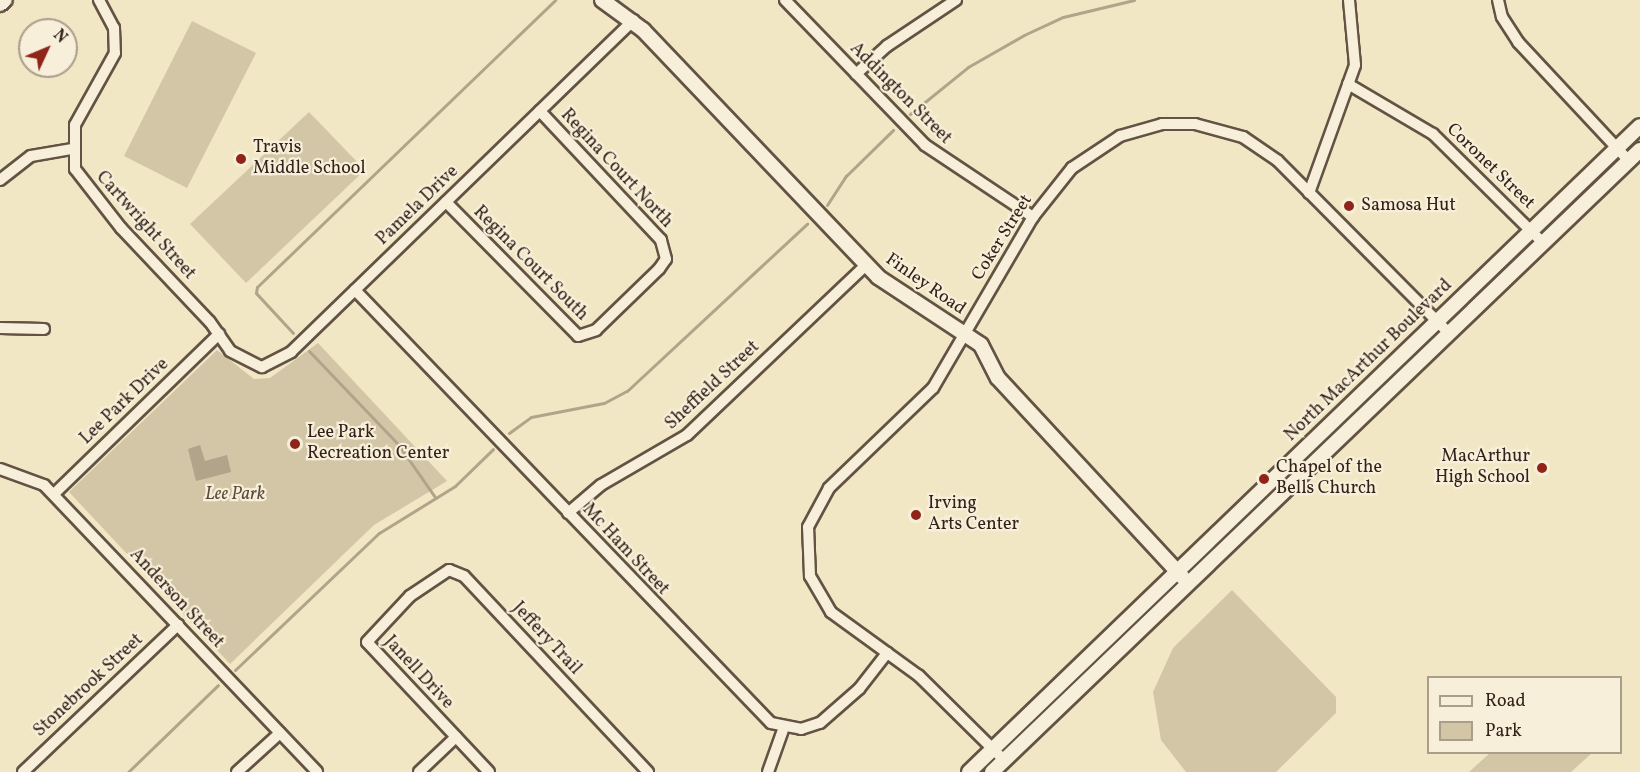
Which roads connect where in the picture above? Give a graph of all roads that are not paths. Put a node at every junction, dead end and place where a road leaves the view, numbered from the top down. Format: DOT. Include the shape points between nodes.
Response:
graph roads {
  1 [pos="4,0"];
  2 [pos="99,0"];
  3 [pos="602,0"];
  4 [pos="785,0"];
  5 [pos="956,0"];
  6 [pos="1349,0"];
  7 [pos="1498,0"];
  8 [pos="0,4"];
  9 [pos="633,20"];
  10 [pos="856,74"];
  11 [pos="1348,84"];
  12 [pos="540,111"];
  13 [pos="1640,126"];
  14 [pos="1617,148"];
  15 [pos="72,149"];
  16 [pos="1640,150"];
  17 [pos="1629,161"];
  18 [pos="0,180"];
  19 [pos="1309,193"];
  20 [pos="446,202"];
  21 [pos="1034,217"];
  22 [pos="1531,231"];
  23 [pos="1543,243"];
  24 [pos="866,265"];
  25 [pos="647,281"];
  26 [pos="355,290"];
  27 [pos="1437,321"];
  28 [pos="0,328"];
  29 [pos="44,329"];
  30 [pos="1449,333"];
  31 [pos="219,334"];
  32 [pos="964,334"];
  33 [pos="1378,378"];
  34 [pos="1390,390"];
  35 [pos="1319,435"];
  36 [pos="1330,447"];
  37 [pos="0,469"];
  38 [pos="54,494"];
  39 [pos="568,513"];
  40 [pos="1221,529"];
  41 [pos="1233,541"];
  42 [pos="1177,571"];
  43 [pos="1188,584"];
  44 [pos="410,596"];
  45 [pos="178,625"];
  46 [pos="887,653"];
  47 [pos="784,727"];
  48 [pos="280,733"];
  49 [pos="456,737"];
  50 [pos="993,749"];
  51 [pos="1004,760"];
  52 [pos="22,772"];
  53 [pos="237,772"];
  54 [pos="317,772"];
  55 [pos="419,772"];
  56 [pos="489,772"];
  57 [pos="648,772"];
  58 [pos="768,772"];
  59 [pos="969,772"];
  60 [pos="992,772"];
  1 -- 8 [label="main road"];
  2 -- 15 [label="street" via="114,28 115,52 106,76 80,110"];
  3 -- 9 [label="main road, Finley Road"];
  4 -- 10 [label="street, Addington Street"];
  5 -- 10 [label="street" via="887,46"];
  6 -- 11 [label="street" via="1356,33"];
  7 -- 14 [label="street" via="1502,17 1518,42"];
  9 -- 12 [label="street, Pamela Drive"];
  9 -- 24 [label="main road, Finley Road"];
  10 -- 21 [label="street, Addington Street" via="925,145"];
  11 -- 19 [label="street"];
  11 -- 22 [label="street, Coronet Street" via="1433,134"];
  12 -- 20 [label="street, Pamela Drive"];
  12 -- 25 [label="street, Regina Court North" via="661,240 666,259"];
  13 -- 14 [label="main road, North MacArthur Boulevard"];
  14 -- 17 [label="street"];
  14 -- 22 [label="main road, North MacArthur Boulevard"];
  15 -- 18 [label="street" via="31,156"];
  15 -- 31 [label="street, Cartwright Street" via="87,190"];
  16 -- 17 [label="main road, North MacArthur Boulevard"];
  17 -- 23 [label="main road, North MacArthur Boulevard"];
  19 -- 21 [label="street, Coker Street" via="1278,161 1243,137 1195,124 1162,124 1095,148"];
  19 -- 27 [label="street, Coker Street"];
  20 -- 25 [label="street, Regina Court South" via="578,336 589,336"];
  20 -- 26 [label="street, Pamela Drive"];
  21 -- 32 [label="street, Coker Street"];
  22 -- 23 [label="street, Coronet Street"];
  22 -- 27 [label="main road, North MacArthur Boulevard"];
  23 -- 30 [label="main road, North MacArthur Boulevard"];
  24 -- 32 [label="main road, Finley Road"];
  24 -- 39 [label="street, Sheffield Street" via="687,435 601,485"];
  26 -- 31 [label="street, Pamela Drive" via="270,365 238,359"];
  26 -- 39 [label="street, Mc Ham Street"];
  27 -- 30 [label="street, Coker Street"];
  27 -- 33 [label="main road, North MacArthur Boulevard"];
  28 -- 29 [label="street"];
  30 -- 34 [label="main road, North MacArthur Boulevard"];
  31 -- 38 [label="street, Lee Park Drive"];
  32 -- 42 [label="main road, Finley Road" via="981,345 998,378"];
  32 -- 46 [label="street, Coker Street" via="933,388 829,488 808,527 806,554 820,599"];
  33 -- 34 [label="main road"];
  33 -- 35 [label="main road, North MacArthur Boulevard"];
  34 -- 36 [label="main road, North MacArthur Boulevard"];
  35 -- 36 [label="main road"];
  35 -- 40 [label="main road, North MacArthur Boulevard"];
  36 -- 41 [label="main road, North MacArthur Boulevard"];
  37 -- 38 [label="street, Anderson Street" via="38,480"];
  38 -- 45 [label="street, Anderson Street"];
  39 -- 47 [label="street, Mc Ham Street" via="758,714"];
  40 -- 41 [label="main road"];
  40 -- 42 [label="main road, North MacArthur Boulevard"];
  41 -- 43 [label="main road, North MacArthur Boulevard"];
  42 -- 43 [label="main road, Finley Road"];
  42 -- 50 [label="main road, North MacArthur Boulevard"];
  43 -- 51 [label="main road, North MacArthur Boulevard"];
  44 -- 49 [label="street, Janell Drive" via="367,642"];
  44 -- 57 [label="street, Jeffery Trail" via="449,570 464,576"];
  45 -- 48 [label="street, Anderson Street"];
  45 -- 52 [label="street, Stonebrook Street"];
  46 -- 47 [label="street" via="859,689 820,723"];
  46 -- 50 [label="street, Coker Street" via="940,695"];
  47 -- 58 [label="street"];
  48 -- 53 [label="street"];
  48 -- 54 [label="street, Anderson Street"];
  49 -- 55 [label="street"];
  49 -- 56 [label="street, Janell Drive"];
  50 -- 51 [label="street, Coker Street"];
  50 -- 59 [label="main road, North MacArthur Boulevard"];
  51 -- 60 [label="main road, North MacArthur Boulevard"];
}
